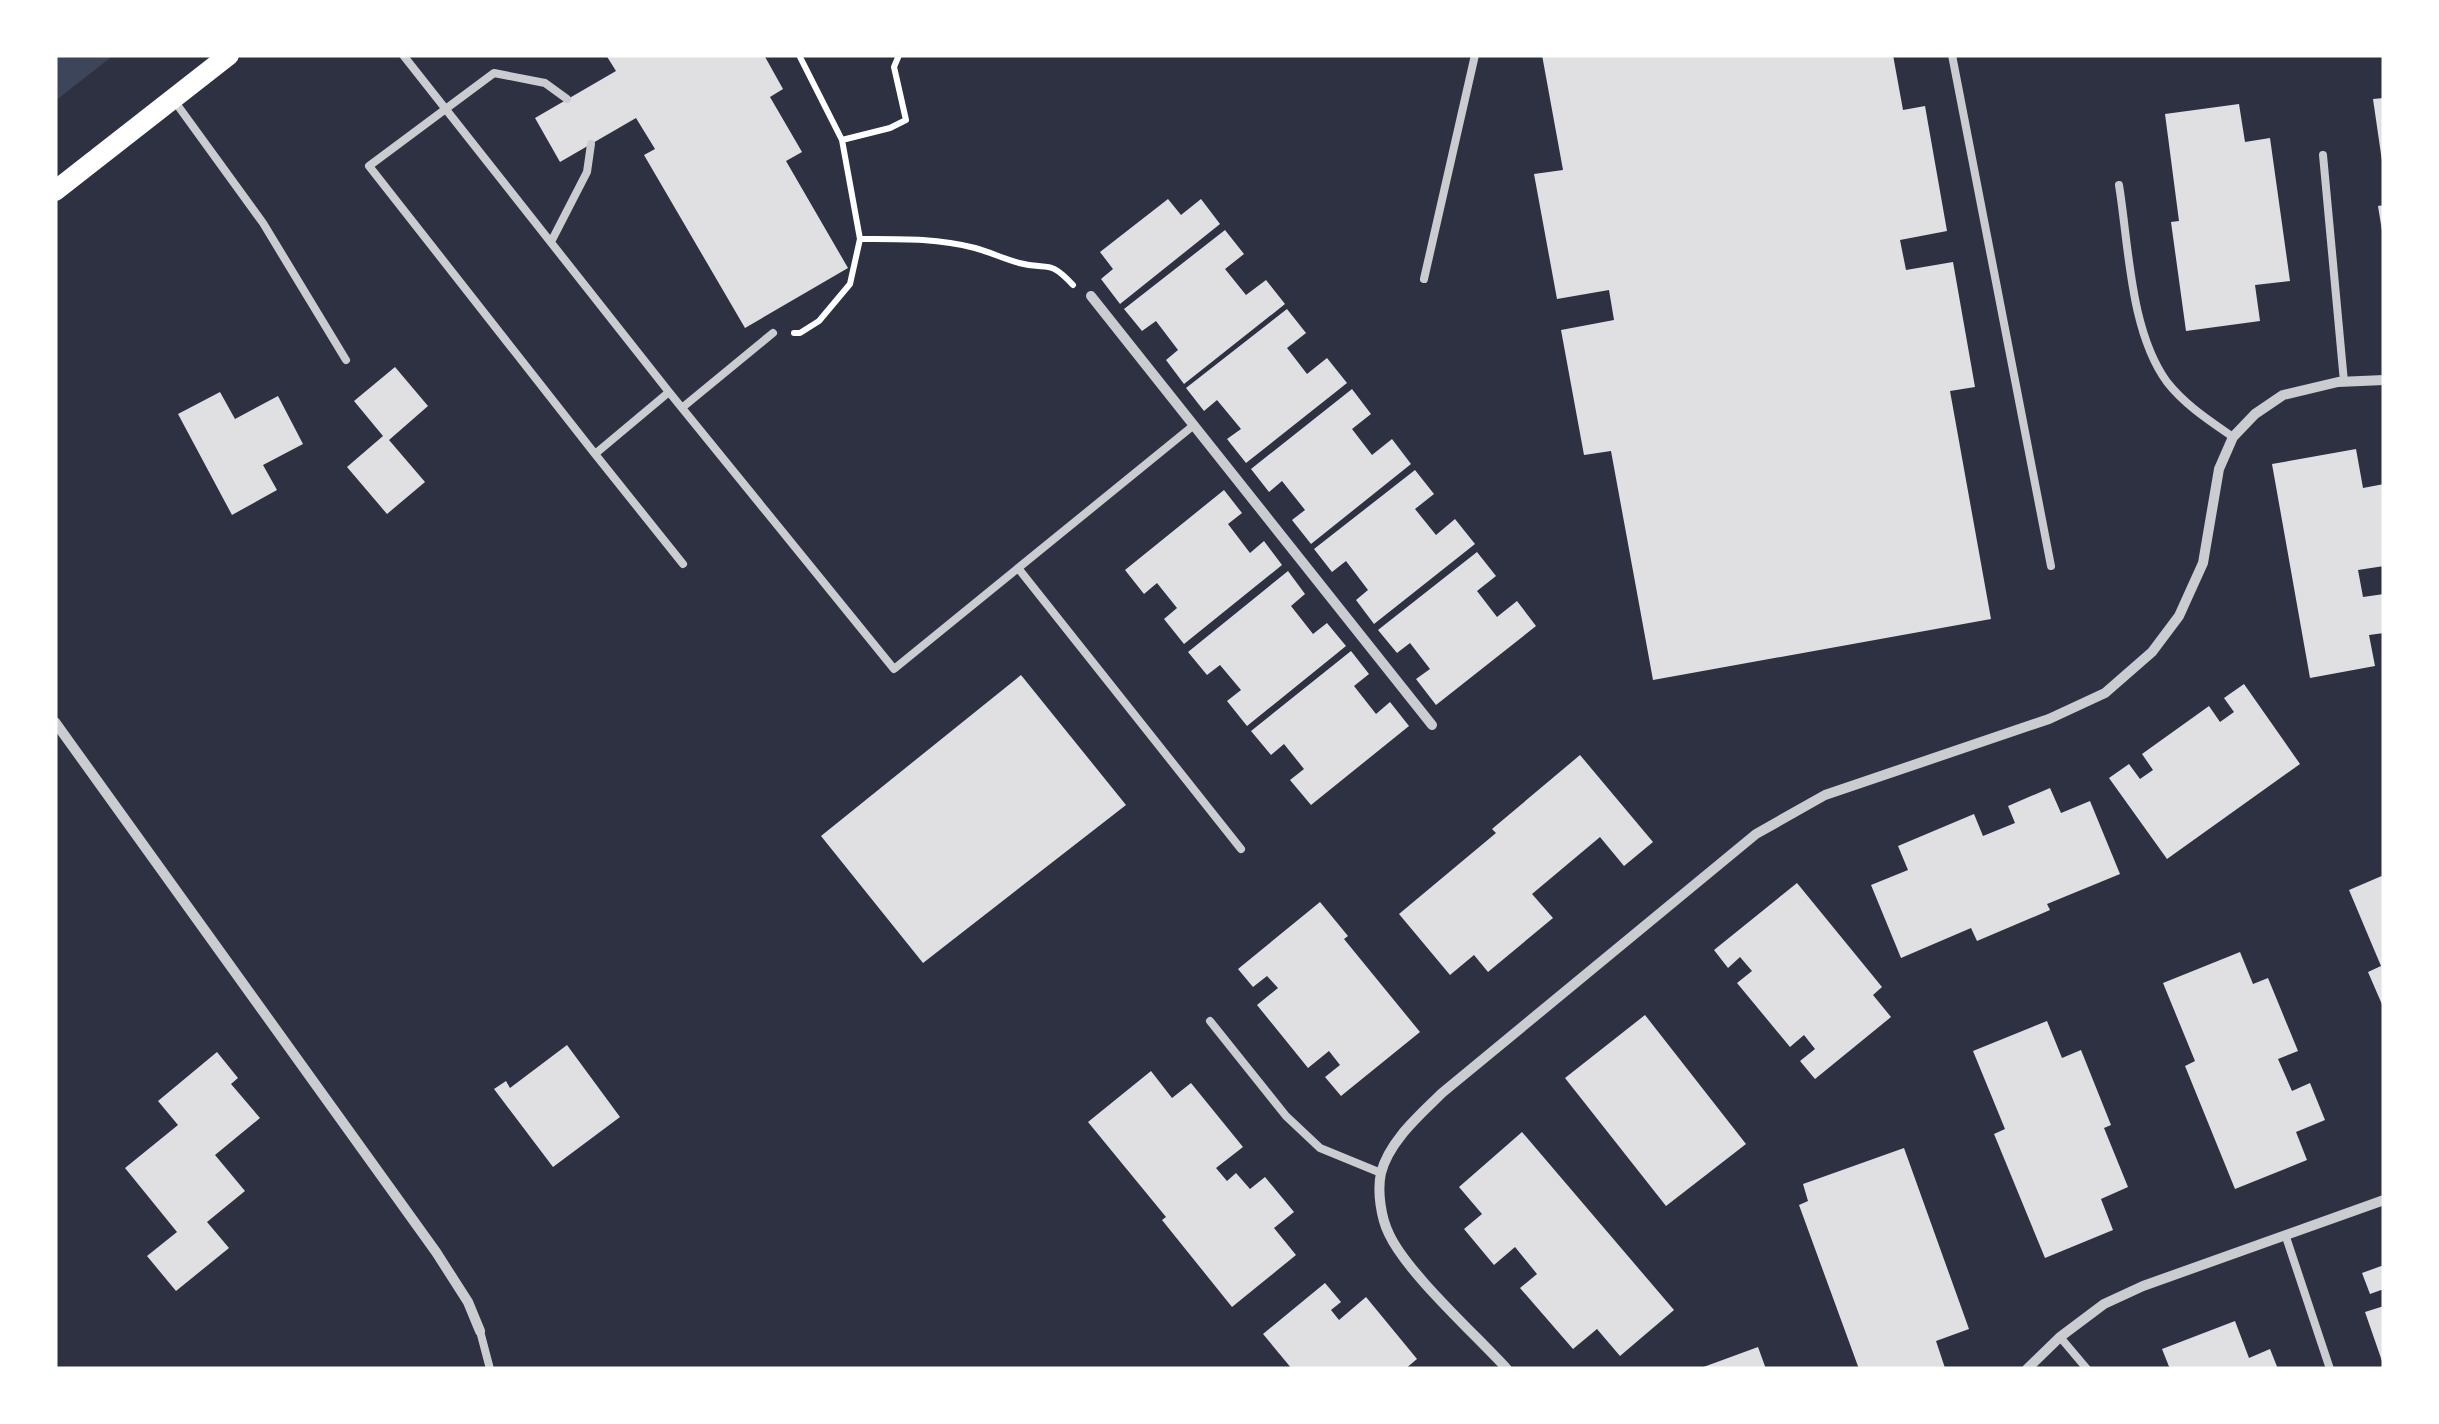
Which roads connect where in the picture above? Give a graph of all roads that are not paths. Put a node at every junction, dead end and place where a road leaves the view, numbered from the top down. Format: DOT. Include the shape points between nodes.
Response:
graph roads {
  1 [pos="230,55"];
  2 [pos="403,55"];
  3 [pos="1475,55"];
  4 [pos="1952,55"];
  5 [pos="568,99"];
  6 [pos="172,100"];
  7 [pos="445,107"];
  8 [pos="591,144"];
  9 [pos="2323,156"];
  10 [pos="2119,185"];
  11 [pos="55,191"];
  12 [pos="552,240"];
  13 [pos="1424,279"];
  14 [pos="1091,296"];
  15 [pos="773,333"];
  16 [pos="346,360"];
  17 [pos="2384,380"];
  18 [pos="2344,382"];
  19 [pos="669,392"];
  20 [pos="683,407"];
  21 [pos="1194,425"];
  22 [pos="2234,437"];
  23 [pos="594,454"];
  24 [pos="683,564"];
  25 [pos="2051,566"];
  26 [pos="1018,568"];
  27 [pos="55,722"];
  28 [pos="1432,725"];
  29 [pos="1241,849"];
  30 [pos="1210,1021"];
  31 [pos="1381,1173"];
  32 [pos="2384,1200"];
  33 [pos="2286,1237"];
  34 [pos="480,1331"];
  35 [pos="2060,1336"];
  36 [pos="490,1369"];
  37 [pos="1507,1369"];
  38 [pos="2027,1369"];
  39 [pos="2087,1369"];
  40 [pos="2330,1369"];
  1 -- 6 [label="main road"];
  2 -- 7 [label="lane"];
  3 -- 13 [label="lane"];
  4 -- 25 [label="lane"];
  5 -- 7 [label="lane" via="545,83 494,73"];
  6 -- 11 [label="main road"];
  6 -- 16 [label="lane" via="263,223"];
  7 -- 12 [label="lane"];
  7 -- 23 [label="lane" via="368,166"];
  8 -- 12 [label="lane" via="587,172"];
  9 -- 18 [label="lane"];
  10 -- 22 [label="lane" via="2143,338 2168,382"];
  12 -- 19 [label="lane"];
  14 -- 21 [label="street"];
  15 -- 20 [label="lane"];
  17 -- 18 [label="street"];
  18 -- 22 [label="street" via="2283,395"];
  19 -- 20 [label="lane"];
  19 -- 23 [label="lane"];
  20 -- 26 [label="lane" via="894,669"];
  21 -- 26 [label="lane"];
  21 -- 28 [label="street"];
  22 -- 31 [label="street" via="2219,469 2203,564 2179,616 2152,652 2105,692 2050,720 1826,794 1756,834 1442,1092 1400,1138"];
  23 -- 24 [label="lane"];
  26 -- 29 [label="lane"];
  27 -- 34 [label="street" via="436,1252"];
  30 -- 31 [label="lane" via="1320,1148"];
  31 -- 37 [label="street" via="1389,1236"];
  32 -- 33 [label="street"];
  33 -- 35 [label="street" via="2142,1286"];
  33 -- 40 [label="lane"];
  34 -- 36 [label="lane"];
  35 -- 38 [label="street"];
  35 -- 39 [label="lane"];
}
